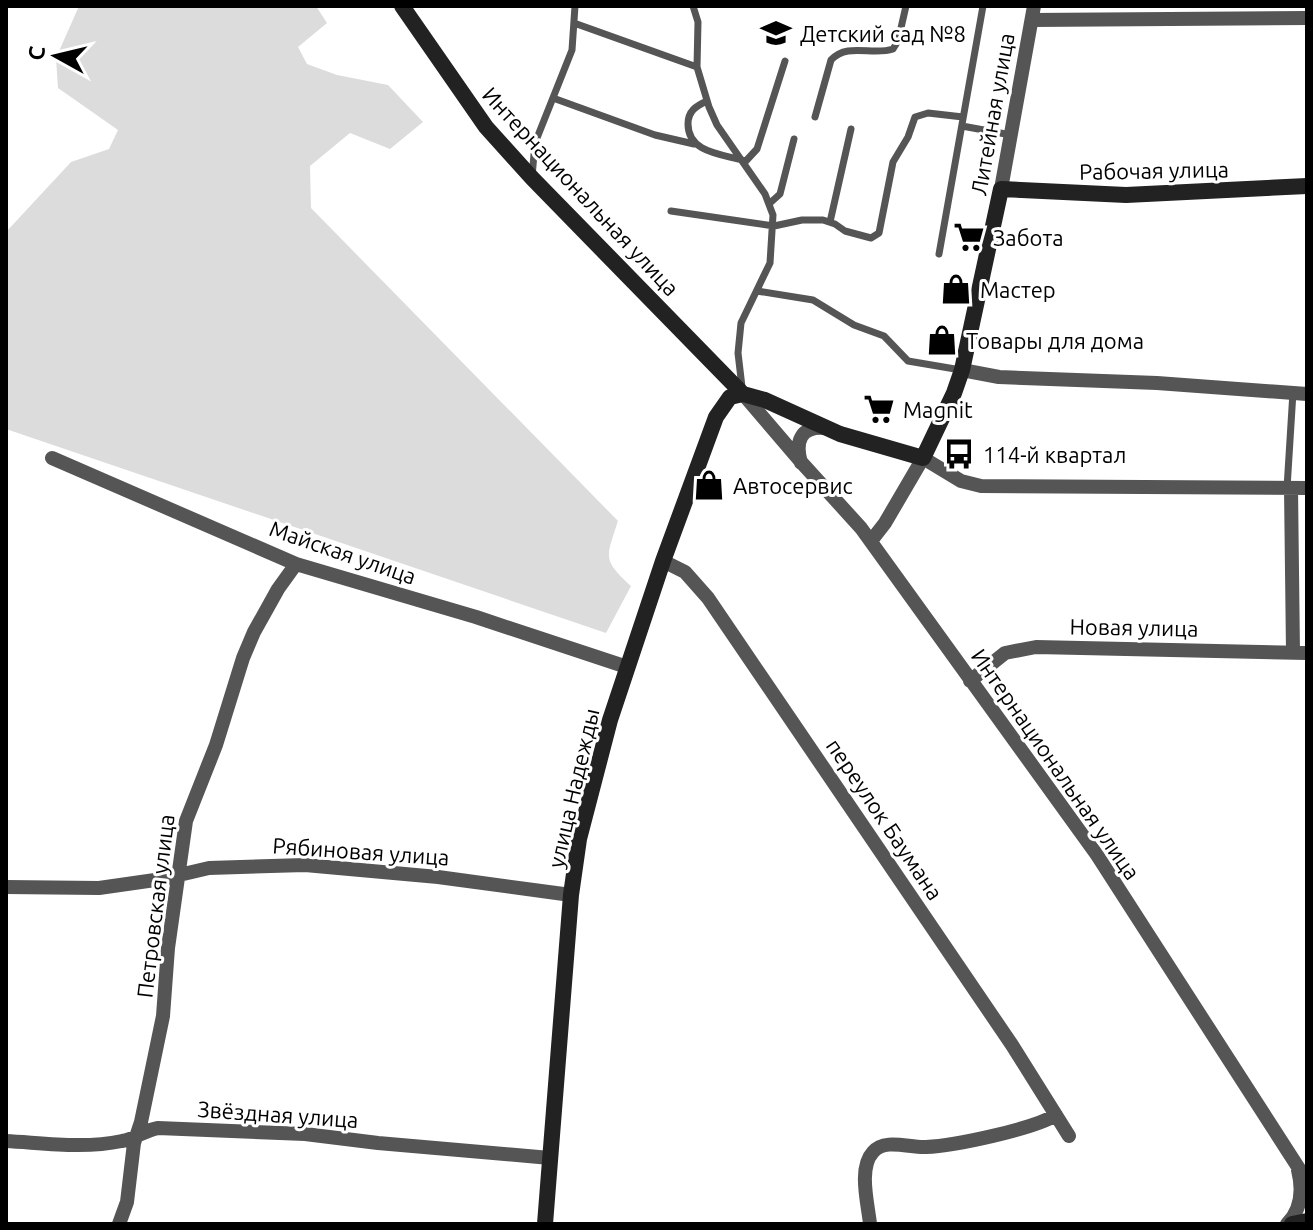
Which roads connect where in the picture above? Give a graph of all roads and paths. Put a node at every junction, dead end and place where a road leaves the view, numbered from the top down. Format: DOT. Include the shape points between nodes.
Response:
graph roads {
  1 [pos="402,6"];
  2 [pos="575,6"];
  3 [pos="693,6"];
  4 [pos="906,6"];
  5 [pos="983,6"];
  6 [pos="1033,13"];
  7 [pos="1307,18"];
  8 [pos="574,23"];
  9 [pos="785,61"];
  10 [pos="697,67"];
  11 [pos="553,98"];
  12 [pos="707,101"];
  13 [pos="815,117"];
  14 [pos="962,122"];
  15 [pos="851,129"];
  16 [pos="1011,135"];
  17 [pos="794,139"];
  18 [pos="694,144"];
  19 [pos="743,162"];
  20 [pos="532,178"];
  21 [pos="1307,186"];
  22 [pos="1001,189"];
  23 [pos="770,203"];
  24 [pos="671,211"];
  25 [pos="830,222"];
  26 [pos="774,226"];
  27 [pos="939,254"];
  28 [pos="757,291"];
  29 [pos="962,370"];
  30 [pos="1300,393"];
  31 [pos="743,394"];
  32 [pos="826,428"];
  33 [pos="52,458"];
  34 [pos="923,458"];
  35 [pos="802,463"];
  36 [pos="1289,488"];
  37 [pos="1307,488"];
  38 [pos="871,541"];
  39 [pos="663,561"];
  40 [pos="296,564"];
  41 [pos="1300,652"];
  42 [pos="627,667"];
  43 [pos="970,681"];
  44 [pos="178,876"];
  45 [pos="6,887"];
  46 [pos="571,895"];
  47 [pos="1056,1115"];
  48 [pos="1069,1136"];
  49 [pos="135,1137"];
  50 [pos="6,1141"];
  51 [pos="550,1158"];
  52 [pos="1303,1175"];
  53 [pos="1307,1221"];
  54 [pos="119,1224"];
  55 [pos="545,1224"];
  56 [pos="870,1224"];
  57 [pos="1289,1224"];
  1 -- 20 [label="street, Интернациональная улица" via="468,104"];
  2 -- 8 [label="lane"];
  3 -- 10 [label="lane"];
  4 -- 13 [label="lane" via="893,49 846,50 831,60"];
  5 -- 14 [label="lane"];
  6 -- 7 [label="street"];
  6 -- 16 [label="street, Литейная улица"];
  8 -- 10 [label="lane"];
  8 -- 11 [label="lane" via="572,50"];
  9 -- 19 [label="lane" via="757,149"];
  10 -- 12 [label="lane"];
  11 -- 18 [label="lane"];
  11 -- 20 [label="lane" via="535,143"];
  12 -- 18 [label="lane" via="688,118"];
  12 -- 19 [label="lane"];
  14 -- 16 [label="lane"];
  14 -- 25 [label="lane" via="928,113 915,117 893,162 875,237"];
  14 -- 27 [label="lane"];
  15 -- 25 [label="lane"];
  16 -- 22 [label="street, Литейная улица"];
  17 -- 23 [label="lane" via="780,194"];
  18 -- 19 [label="lane"];
  19 -- 23 [label="lane"];
  20 -- 31 [label="street, Интернациональная улица"];
  21 -- 22 [label="street, Рабочая улица" via="1126,195"];
  22 -- 29 [label="street, Литейная улица"];
  23 -- 26 [label="lane"];
  24 -- 26 [label="lane"];
  25 -- 26 [label="lane"];
  26 -- 28 [label="lane" via="770,263"];
  28 -- 29 [label="lane" via="813,300 884,336 908,361"];
  28 -- 31 [label="lane" via="738,343"];
  29 -- 30 [label="street" via="999,377"];
  29 -- 34 [label="street, Литейная улица"];
  30 -- 36 [label="lane"];
  31 -- 32 [label="street, Интернациональная улица"];
  31 -- 35 [label="street, Интернациональная улица"];
  31 -- 39 [label="street, улица Надежды" via="730,397 716,417"];
  32 -- 34 [label="street, Интернациональная улица"];
  32 -- 35 [label="street" via="801,434"];
  33 -- 40 [label="street, Майская улица"];
  34 -- 36 [label="street" via="961,481 990,486"];
  34 -- 38 [label="street, Литейная улица"];
  35 -- 38 [label="street, Интернациональная улица"];
  36 -- 37 [label="street"];
  36 -- 41 [label="street"];
  38 -- 43 [label="street, Интернациональная улица"];
  39 -- 42 [label="street, улица Надежды"];
  39 -- 47 [label="street, переулок Баумана" via="685,572 708,598"];
  40 -- 42 [label="street, Майская улица"];
  40 -- 44 [label="street, Петровская улица" via="243,658 186,821"];
  41 -- 43 [label="street, Новая улица" via="1036,647 1005,653"];
  42 -- 46 [label="street, улица Надежды" via="588,800"];
  43 -- 52 [label="street, Интернациональная улица" via="1097,855"];
  44 -- 45 [label="street, Рябиновая улица" via="81,889"];
  44 -- 46 [label="street, Рябиновая улица" via="209,868 320,865"];
  44 -- 49 [label="street, Петровская улица" via="163,1016"];
  46 -- 51 [label="street, улица Надежды"];
  47 -- 48 [label="street, переулок Баумана"];
  47 -- 56 [label="street" via="1031,1127 940,1145 874,1150 866,1166"];
  49 -- 50 [label="street, Звёздная улица" via="84,1145"];
  49 -- 51 [label="street, Звёздная улица" via="158,1128 283,1133"];
  49 -- 54 [label="street, Петровская улица"];
  51 -- 55 [label="street, улица Надежды"];
  52 -- 57 [label="street" via="1300,1202"];
  53 -- 57 [label="street"];
}
